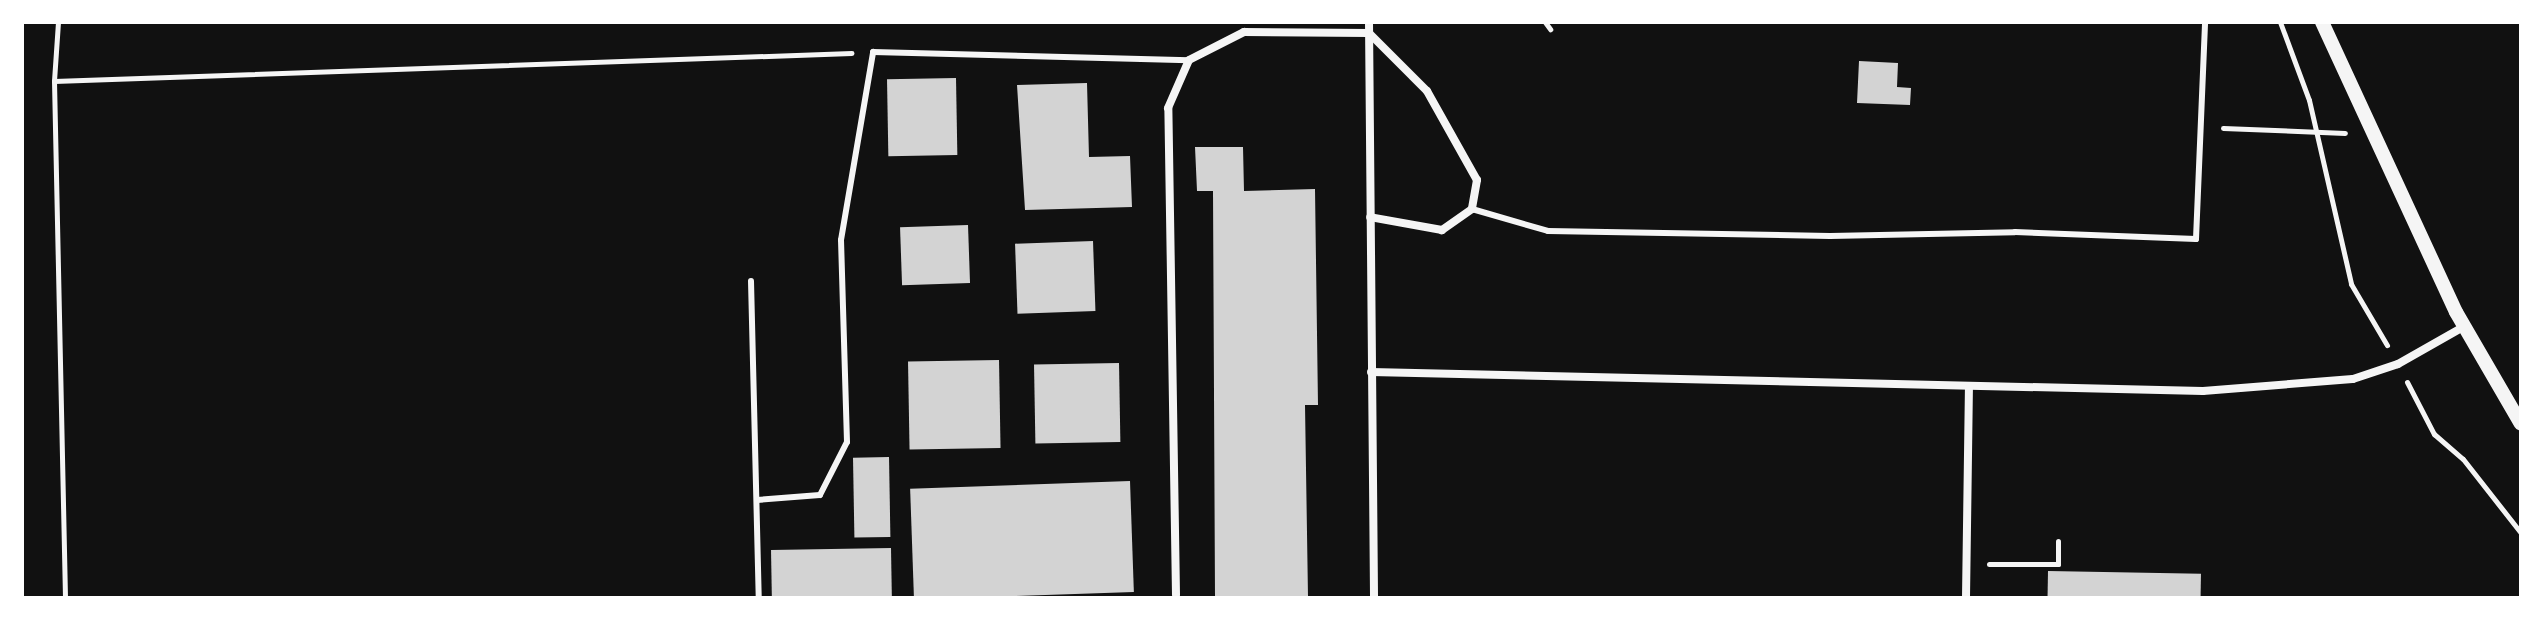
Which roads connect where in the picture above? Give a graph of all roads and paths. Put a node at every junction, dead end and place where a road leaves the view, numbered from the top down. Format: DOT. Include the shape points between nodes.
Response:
graph roads {
  1 [pos="58,22"];
  2 [pos="1369,22"];
  3 [pos="1545,22"];
  4 [pos="2205,22"];
  5 [pos="2280,22"];
  6 [pos="2322,22"];
  7 [pos="1244,27"];
  8 [pos="1550,29"];
  9 [pos="1369,33"];
  10 [pos="873,52"];
  11 [pos="1189,60"];
  12 [pos="54,81"];
  13 [pos="2368,124"];
  14 [pos="2200,127"];
  15 [pos="2315,132"];
  16 [pos="1472,209"];
  17 [pos="1370,217"];
  18 [pos="751,281"];
  19 [pos="2465,326"];
  20 [pos="2398,364"];
  21 [pos="1371,372"];
  22 [pos="1969,389"];
  23 [pos="2521,424"];
  24 [pos="757,500"];
  25 [pos="2521,533"];
  26 [pos="2058,541"];
  27 [pos="1967,564"];
  28 [pos="1176,595"];
  29 [pos="65,598"];
  30 [pos="759,598"];
  31 [pos="1374,598"];
  32 [pos="1966,598"];
  1 -- 12 [label="path"];
  2 -- 9 [label="street"];
  3 -- 8 [label="path"];
  4 -- 14 [label="lane"];
  5 -- 15 [label="path"];
  6 -- 13 [label="street"];
  7 -- 9 [label="street"];
  7 -- 11 [label="street"];
  9 -- 16 [label="street" via="1427,91 1467,153 1477,180"];
  9 -- 17 [label="street"];
  10 -- 11 [label="lane"];
  10 -- 12 [label="path"];
  10 -- 24 [label="lane" via="841,240 847,442 820,495"];
  11 -- 28 [label="street" via="1168,108"];
  12 -- 29 [label="path"];
  13 -- 15 [label="path" via="2343,134"];
  13 -- 19 [label="street"];
  14 -- 15 [label="path"];
  14 -- 16 [label="lane" via="2196,239 2015,232 1830,236 1548,231"];
  15 -- 20 [label="path" via="2351,284"];
  16 -- 17 [label="street" via="1442,230"];
  17 -- 21 [label="street"];
  18 -- 24 [label="lane"];
  19 -- 20 [label="street"];
  19 -- 23 [label="street"];
  20 -- 22 [label="street" via="2308,386 2203,391"];
  20 -- 25 [label="path" via="2434,434 2463,459"];
  21 -- 22 [label="street"];
  21 -- 31 [label="street"];
  22 -- 27 [label="street"];
  24 -- 30 [label="lane"];
  26 -- 27 [label="path" via="2058,564"];
  27 -- 32 [label="street"];
}
